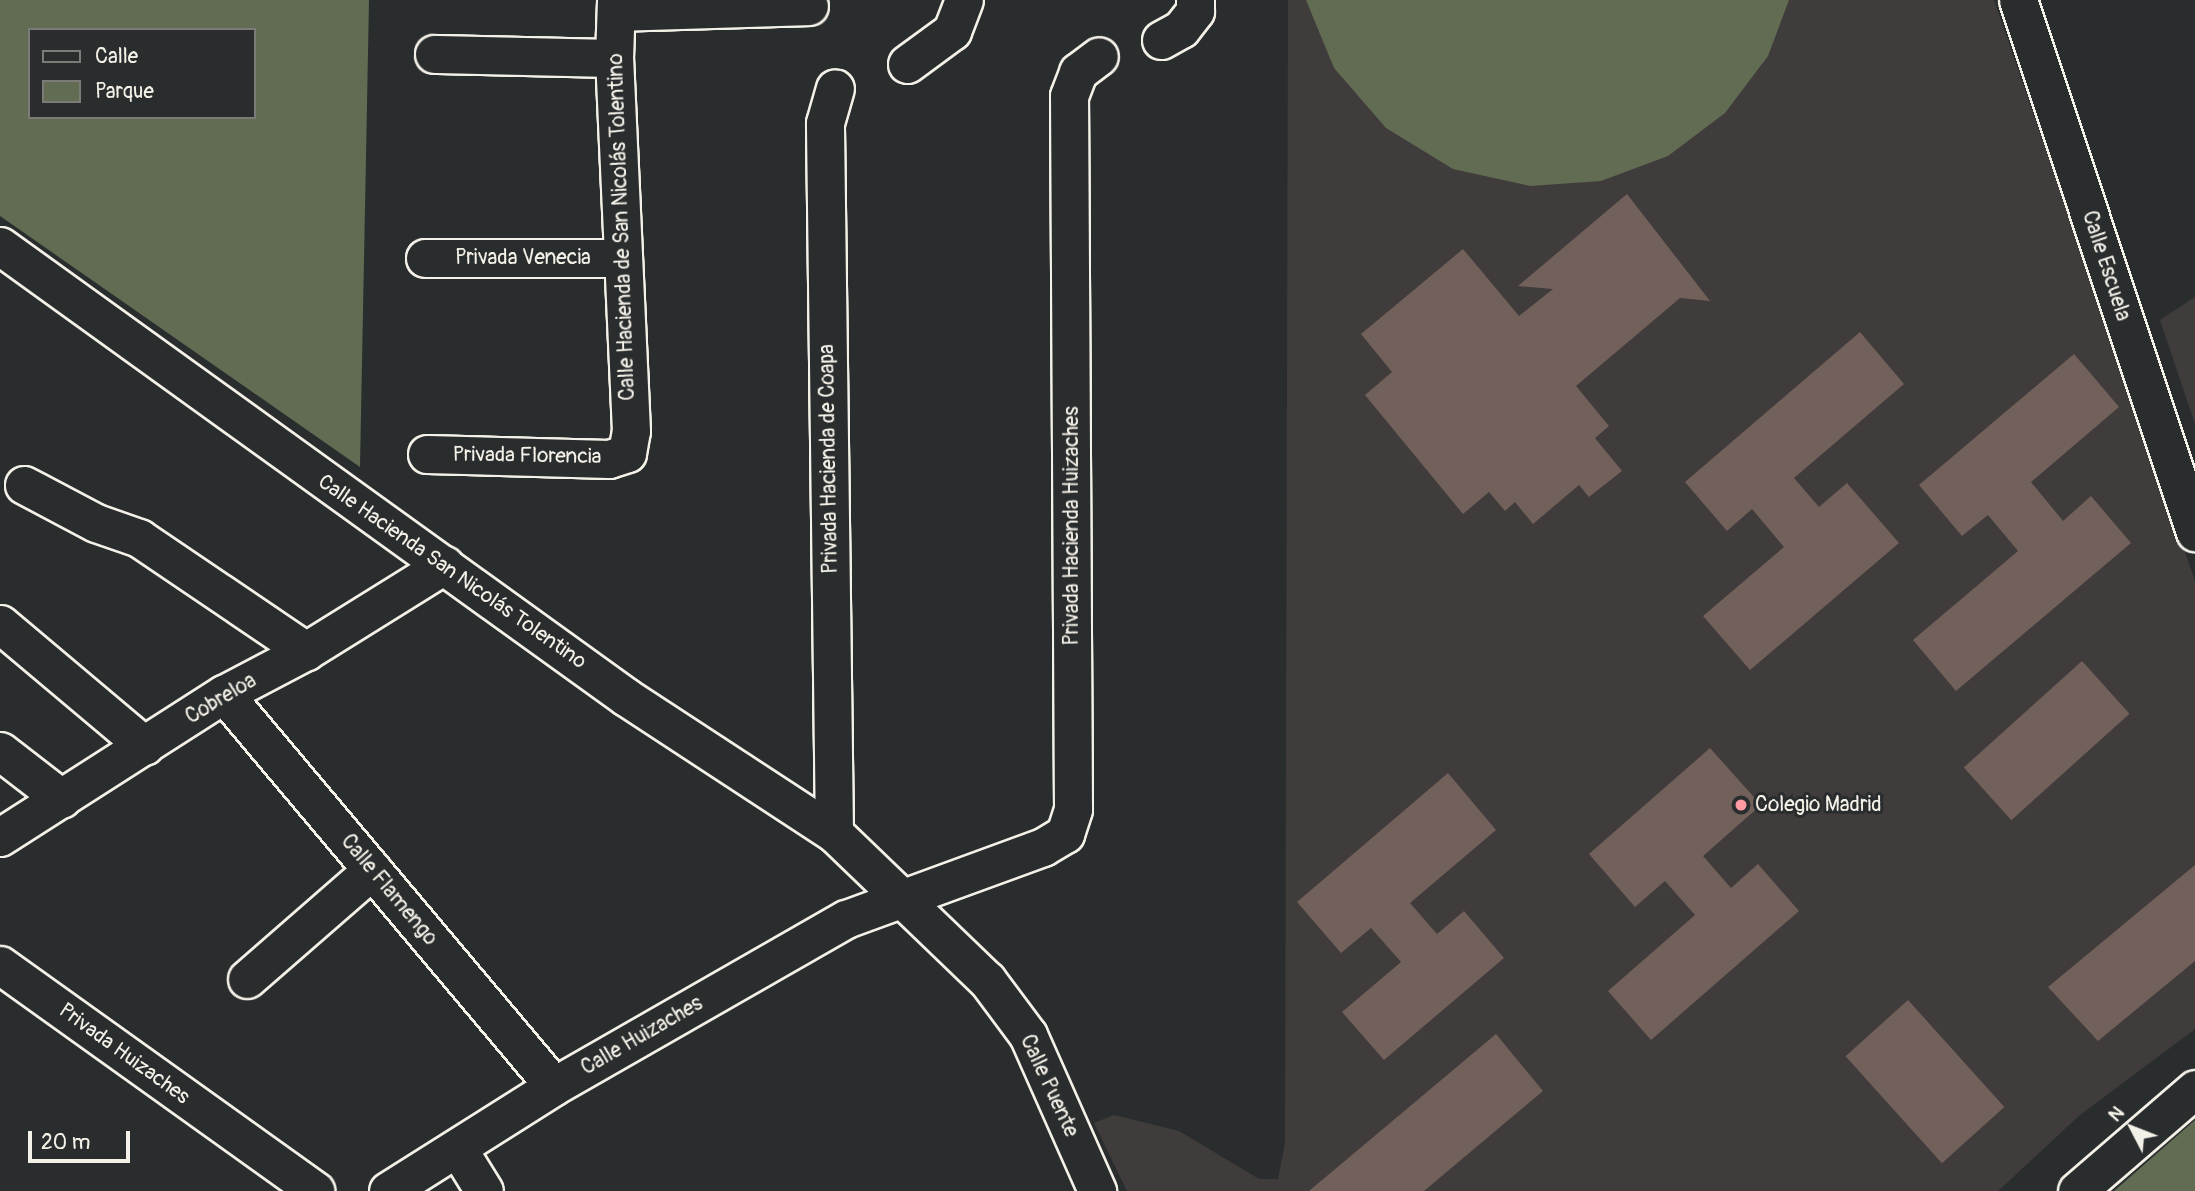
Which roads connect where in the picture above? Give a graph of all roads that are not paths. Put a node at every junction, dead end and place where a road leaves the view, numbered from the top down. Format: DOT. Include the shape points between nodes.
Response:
graph roads {
  1 [pos="964,0"];
  2 [pos="1195,0"];
  3 [pos="2018,0"];
  4 [pos="617,6"];
  5 [pos="809,6"];
  6 [pos="1161,40"];
  7 [pos="434,54"];
  8 [pos="1099,56"];
  9 [pos="614,58"];
  10 [pos="908,64"];
  11 [pos="835,88"];
  12 [pos="0,246"];
  13 [pos="425,258"];
  14 [pos="621,258"];
  15 [pos="627,453"];
  16 [pos="427,454"];
  17 [pos="24,485"];
  18 [pos="2195,532"];
  19 [pos="444,565"];
  20 [pos="0,624"];
  21 [pos="306,651"];
  22 [pos="224,694"];
  23 [pos="145,746"];
  24 [pos="0,751"];
  25 [pos="62,799"];
  26 [pos="835,832"];
  27 [pos="0,837"];
  28 [pos="372,870"];
  29 [pos="904,896"];
  30 [pos="0,965"];
  31 [pos="247,979"];
  32 [pos="554,1086"];
  33 [pos="2195,1089"];
  34 [pos="458,1149"];
  35 [pos="316,1191"];
  36 [pos="388,1191"];
  37 [pos="484,1191"];
  38 [pos="1097,1191"];
  39 [pos="2077,1191"];
  1 -- 10 [label="street" via="952,31"];
  2 -- 6 [label="street" via="1195,11 1181,29"];
  3 -- 18 [label="street, Calle Escuela"];
  4 -- 5 [label="street"];
  4 -- 9 [label="street, Calle Hacienda de San Nicolás Tolentino"];
  7 -- 9 [label="street"];
  8 -- 29 [label="street, Privada Hacienda Huizaches" via="1078,72 1069,96 1073,809 1065,834 1042,847"];
  9 -- 14 [label="street, Calle Hacienda de San Nicolás Tolentino"];
  11 -- 26 [label="street, Privada Hacienda de Coapa" via="825,123"];
  12 -- 19 [label="street, Calle Hacienda San Nicolás Tolentino"];
  13 -- 14 [label="street, Privada Venecia"];
  14 -- 15 [label="street, Calle Hacienda de San Nicolás Tolentino" via="631,431"];
  15 -- 16 [label="street, Privada Florencia" via="609,459"];
  17 -- 21 [label="street" via="96,523 139,538"];
  19 -- 21 [label="street, Cobreloa"];
  19 -- 26 [label="street, Calle Hacienda San Nicolás Tolentino" via="626,697"];
  20 -- 23 [label="street"];
  21 -- 22 [label="street, Cobreloa"];
  22 -- 23 [label="street, Cobreloa"];
  22 -- 28 [label="street, Calle Flamengo"];
  23 -- 25 [label="street, Cobreloa"];
  24 -- 25 [label="street"];
  25 -- 27 [label="street, Cobreloa"];
  26 -- 29 [label="street, Calle Hacienda San Nicolás Tolentino"];
  28 -- 31 [label="street"];
  28 -- 32 [label="street, Calle Flamengo"];
  29 -- 32 [label="street, Calle Huizaches" via="846,919"];
  29 -- 38 [label="street, Calle Puente" via="988,980 1028,1035"];
  30 -- 35 [label="street, Privada Huizaches"];
  32 -- 34 [label="street, Calle Huizaches"];
  33 -- 39 [label="street"];
  34 -- 36 [label="street, Calle Huizaches"];
  34 -- 37 [label="street"];
}
